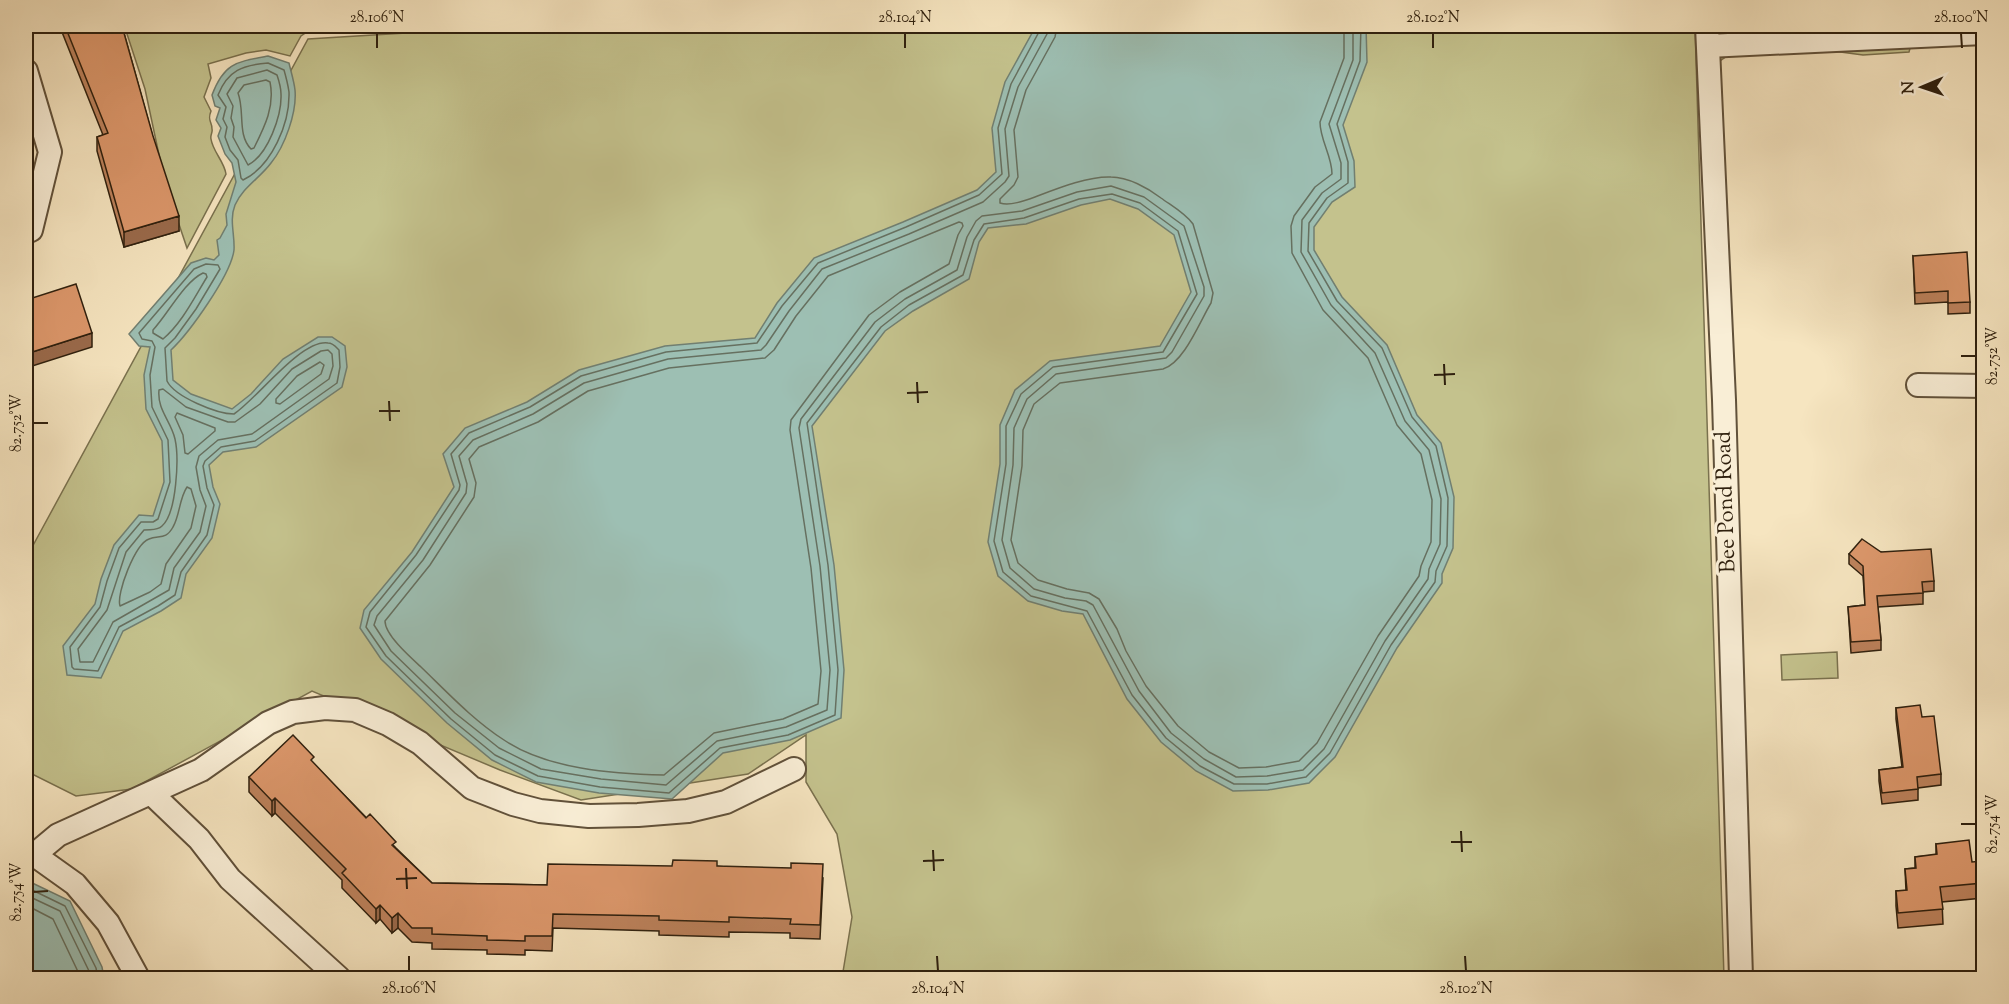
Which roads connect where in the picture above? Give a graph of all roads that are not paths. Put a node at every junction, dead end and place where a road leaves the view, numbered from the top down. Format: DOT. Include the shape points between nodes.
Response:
graph roads {
  1 [pos="1983,33"];
  2 [pos="1708,36"];
  3 [pos="26,71"];
  4 [pos="26,232"];
  5 [pos="1918,385"];
  6 [pos="1983,386"];
  7 [pos="795,769"];
  8 [pos="152,794"];
  9 [pos="30,852"];
  10 [pos="138,978"];
  11 [pos="339,978"];
  12 [pos="1741,978"];
  1 -- 2 [label="street"];
  2 -- 12 [label="street, Bee Pond Road" via="1724,400"];
  3 -- 4 [label="street" via="50,152 31,230"];
  5 -- 6 [label="street"];
  7 -- 8 [label="street" via="726,802 688,811 589,816 540,811 472,788 420,743 388,724 355,710 326,708 293,712 268,723 201,770"];
  8 -- 9 [label="street" via="58,835"];
  8 -- 11 [label="street" via="198,839 230,879"];
  9 -- 10 [label="street" via="75,884 108,923"];
}
